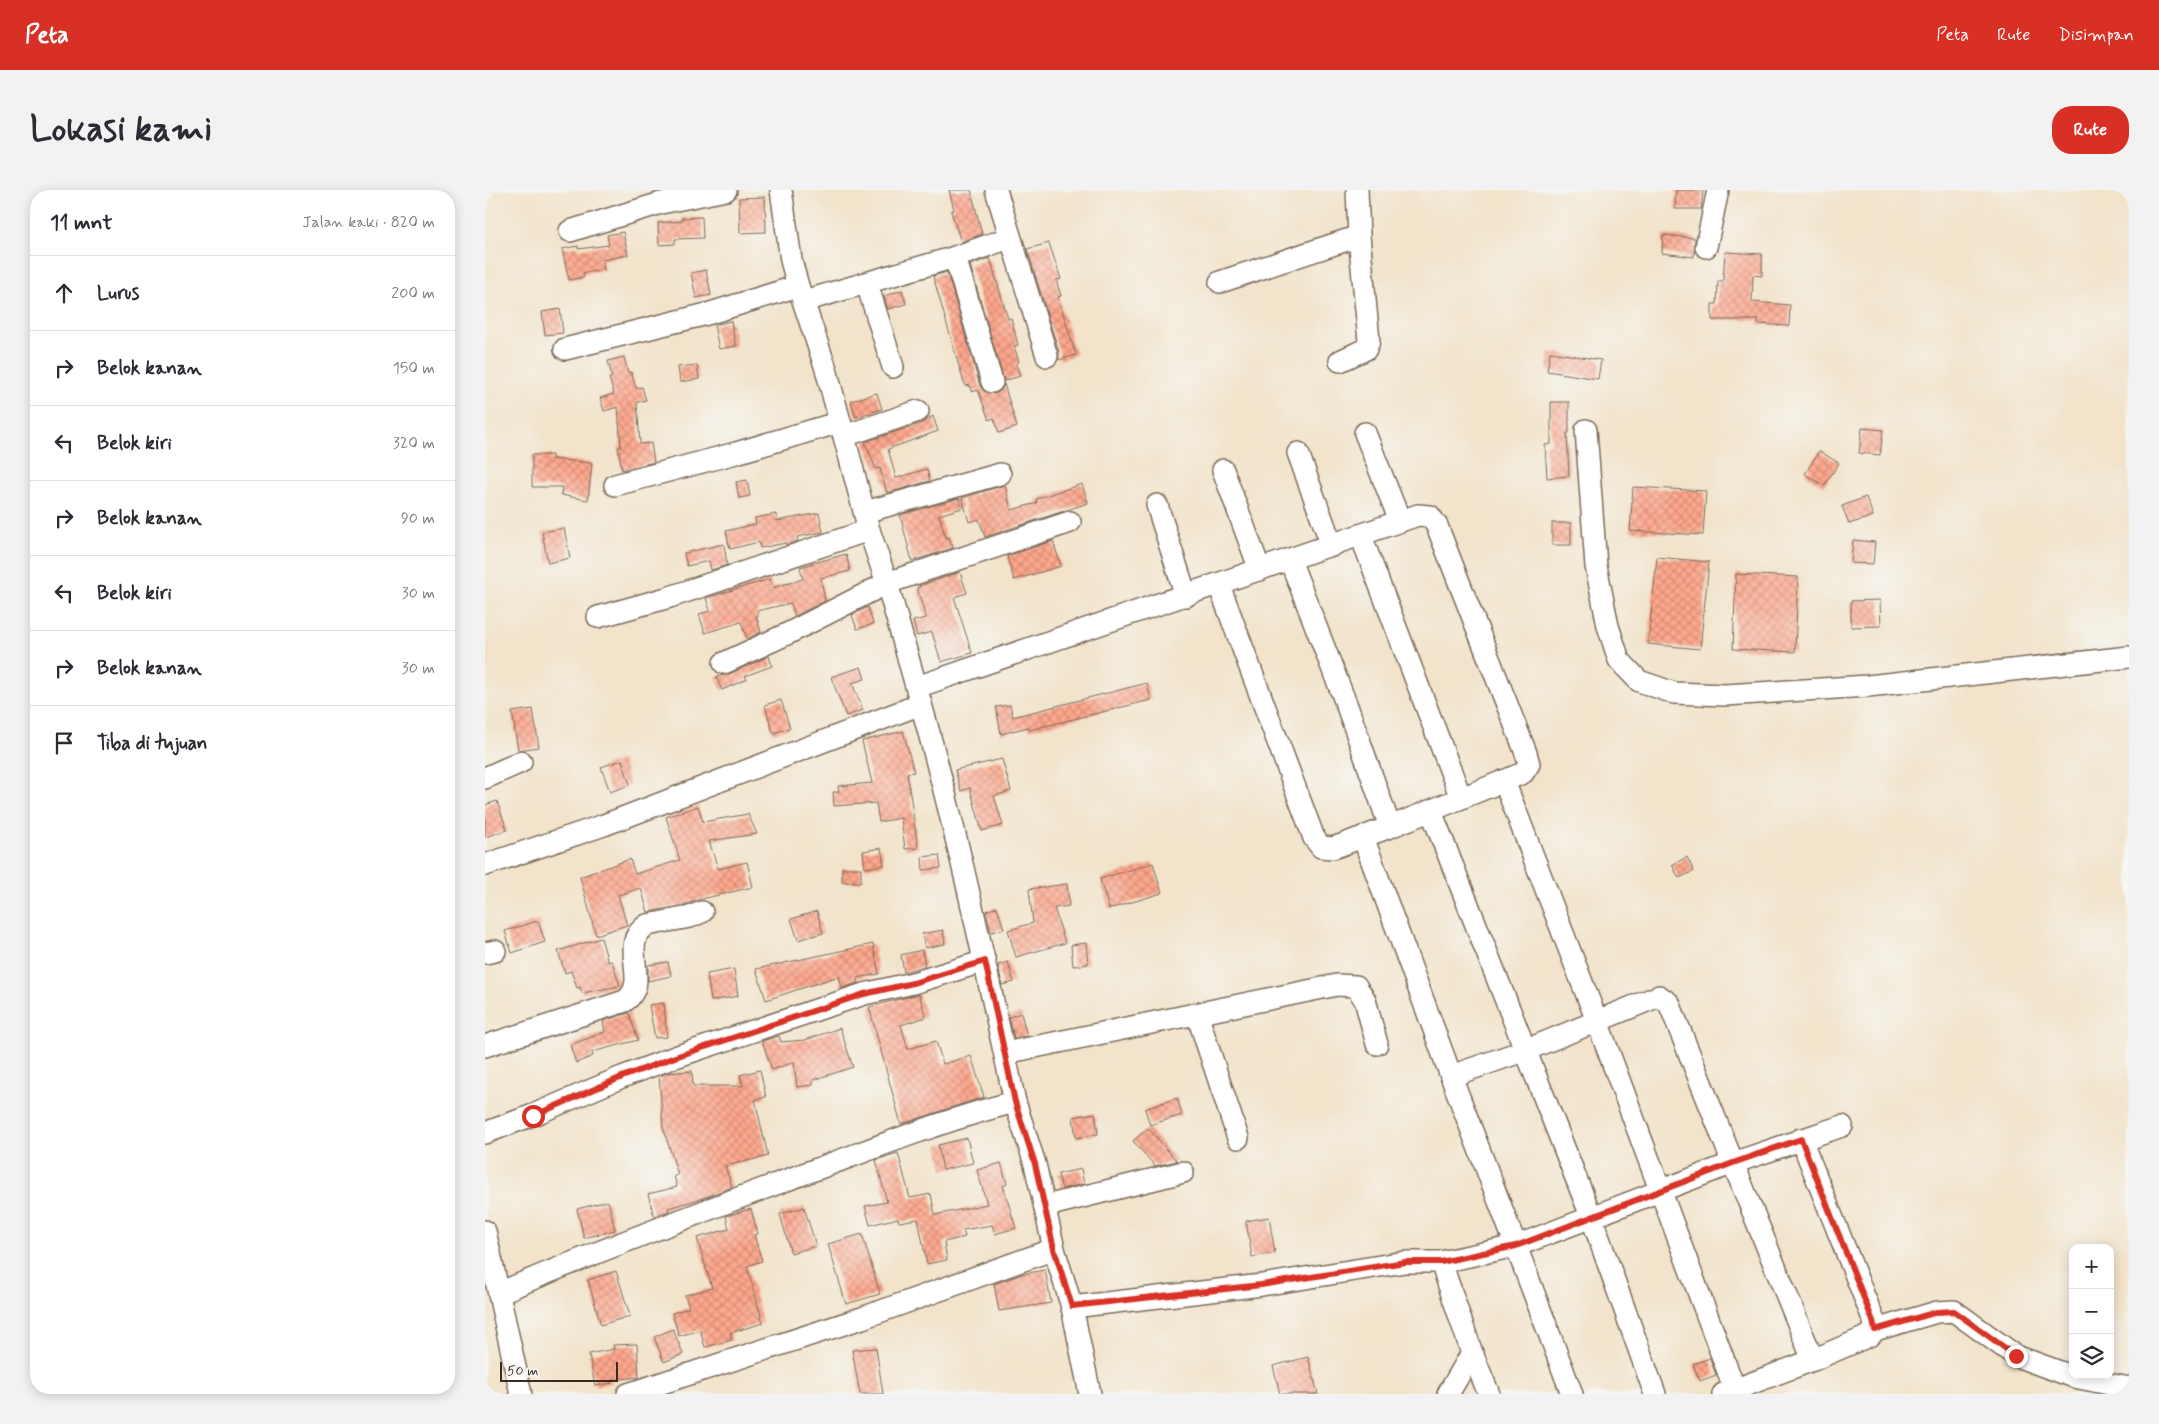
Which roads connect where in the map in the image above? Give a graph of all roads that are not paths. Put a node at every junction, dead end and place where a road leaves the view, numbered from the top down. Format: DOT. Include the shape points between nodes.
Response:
graph roads {
  1 [pos="726,190"];
  2 [pos="781,190"];
  3 [pos="996,190"];
  4 [pos="1357,190"];
  5 [pos="1718,190"];
  6 [pos="569,231"];
  7 [pos="1359,236"];
  8 [pos="1009,238"];
  9 [pos="1707,247"];
  10 [pos="955,257"];
  11 [pos="1220,282"];
  12 [pos="867,284"];
  13 [pos="801,293"];
  14 [pos="565,349"];
  15 [pos="1047,356"];
  16 [pos="1340,361"];
  17 [pos="893,367"];
  18 [pos="992,382"];
  19 [pos="918,411"];
  20 [pos="842,429"];
  21 [pos="1586,430"];
  22 [pos="1365,433"];
  23 [pos="1298,453"];
  24 [pos="1223,470"];
  25 [pos="1000,474"];
  26 [pos="615,485"];
  27 [pos="1157,505"];
  28 [pos="867,521"];
  29 [pos="1400,521"];
  30 [pos="1070,522"];
  31 [pos="1361,536"];
  32 [pos="1332,546"];
  33 [pos="1289,560"];
  34 [pos="1261,570"];
  35 [pos="887,583"];
  36 [pos="1219,585"];
  37 [pos="1186,596"];
  38 [pos="598,617"];
  39 [pos="2129,657"];
  40 [pos="723,662"];
  41 [pos="919,696"];
  42 [pos="521,762"];
  43 [pos="485,778"];
  44 [pos="1504,781"];
  45 [pos="1461,798"];
  46 [pos="1431,811"];
  47 [pos="1390,826"];
  48 [pos="1363,837"];
  49 [pos="485,865"];
  50 [pos="702,912"];
  51 [pos="985,961"];
  52 [pos="1197,1014"];
  53 [pos="1597,1021"];
  54 [pos="1377,1044"];
  55 [pos="485,1046"];
  56 [pos="1526,1050"];
  57 [pos="1005,1053"];
  58 [pos="1451,1076"];
  59 [pos="1015,1102"];
  60 [pos="1842,1126"];
  61 [pos="485,1133"];
  62 [pos="1238,1138"];
  63 [pos="1801,1139"];
  64 [pos="1733,1163"];
  65 [pos="1183,1172"];
  66 [pos="1661,1190"];
  67 [pos="1046,1206"];
  68 [pos="1591,1216"];
  69 [pos="485,1231"];
  70 [pos="1516,1246"];
  71 [pos="1054,1249"];
  72 [pos="1441,1262"];
  73 [pos="489,1269"];
  74 [pos="499,1293"];
  75 [pos="1072,1306"];
  76 [pos="1875,1330"];
  77 [pos="1472,1353"];
  78 [pos="1813,1360"];
  79 [pos="2129,1388"];
  80 [pos="1729,1392"];
  81 [pos="521,1394"];
  82 [pos="628,1394"];
  83 [pos="1090,1394"];
  84 [pos="1448,1394"];
  85 [pos="1489,1394"];
  86 [pos="1572,1394"];
  87 [pos="1655,1394"];
  1 -- 6 [label="street" via="661,203"];
  2 -- 13 [label="street" via="791,260"];
  3 -- 8 [label="street"];
  4 -- 7 [label="street"];
  5 -- 9 [label="street"];
  7 -- 11 [label="street"];
  7 -- 16 [label="street" via="1369,341 1366,349"];
  8 -- 10 [label="street"];
  8 -- 15 [label="street"];
  10 -- 12 [label="street"];
  10 -- 18 [label="street"];
  12 -- 13 [label="street"];
  12 -- 17 [label="street"];
  13 -- 14 [label="street"];
  13 -- 20 [label="street"];
  19 -- 20 [label="street"];
  20 -- 26 [label="street"];
  20 -- 28 [label="street"];
  21 -- 39 [label="street" via="1596,566 1619,660 1639,681 1673,693 1725,695 1868,686"];
  22 -- 29 [label="street"];
  23 -- 32 [label="street"];
  24 -- 34 [label="street"];
  25 -- 28 [label="street"];
  27 -- 37 [label="street"];
  28 -- 35 [label="street"];
  28 -- 38 [label="street" via="670,597"];
  29 -- 31 [label="street"];
  29 -- 44 [label="street" via="1418,515 1430,516 1441,534 1529,764 1523,773"];
  30 -- 35 [label="street"];
  31 -- 32 [label="street"];
  31 -- 45 [label="street"];
  32 -- 33 [label="street"];
  33 -- 34 [label="street"];
  33 -- 47 [label="street"];
  34 -- 36 [label="street"];
  35 -- 40 [label="street" via="789,633"];
  35 -- 41 [label="street"];
  36 -- 37 [label="street"];
  36 -- 48 [label="street" via="1314,838 1321,846 1333,848"];
  37 -- 41 [label="street"];
  41 -- 49 [label="street" via="604,825"];
  41 -- 51 [label="street" via="944,785"];
  42 -- 43 [label="street"];
  44 -- 45 [label="street"];
  44 -- 53 [label="street"];
  45 -- 46 [label="street"];
  46 -- 47 [label="street"];
  46 -- 56 [label="street"];
  47 -- 48 [label="street"];
  48 -- 58 [label="street"];
  50 -- 55 [label="street" via="641,929 633,947 637,987 625,1001"];
  51 -- 57 [label="street"];
  51 -- 61 [label="street" via="864,994 675,1057"];
  52 -- 54 [label="street" via="1337,985 1356,986 1365,1000"];
  52 -- 57 [label="street"];
  52 -- 62 [label="street"];
  53 -- 56 [label="street"];
  53 -- 64 [label="street" via="1659,996 1669,1003"];
  53 -- 66 [label="street"];
  56 -- 58 [label="street"];
  56 -- 68 [label="street"];
  57 -- 59 [label="street"];
  58 -- 70 [label="street"];
  59 -- 67 [label="street"];
  59 -- 74 [label="street" via="938,1125 722,1204"];
  60 -- 63 [label="street"];
  63 -- 64 [label="street"];
  63 -- 76 [label="street"];
  64 -- 66 [label="street"];
  64 -- 78 [label="street"];
  65 -- 67 [label="street"];
  66 -- 68 [label="street"];
  66 -- 80 [label="street"];
  67 -- 71 [label="street"];
  68 -- 70 [label="street"];
  68 -- 87 [label="street"];
  69 -- 73 [label="street"];
  70 -- 72 [label="street"];
  70 -- 86 [label="street"];
  71 -- 75 [label="street"];
  71 -- 82 [label="street" via="862,1318"];
  72 -- 75 [label="street" via="1405,1262 1261,1285"];
  72 -- 77 [label="street"];
  73 -- 74 [label="street"];
  74 -- 81 [label="street"];
  75 -- 83 [label="street"];
  76 -- 78 [label="street" via="1871,1335"];
  76 -- 79 [label="street" via="1937,1312 1954,1311 2016,1356 2074,1377"];
  77 -- 84 [label="street"];
  77 -- 85 [label="street"];
  78 -- 80 [label="street"];
}
